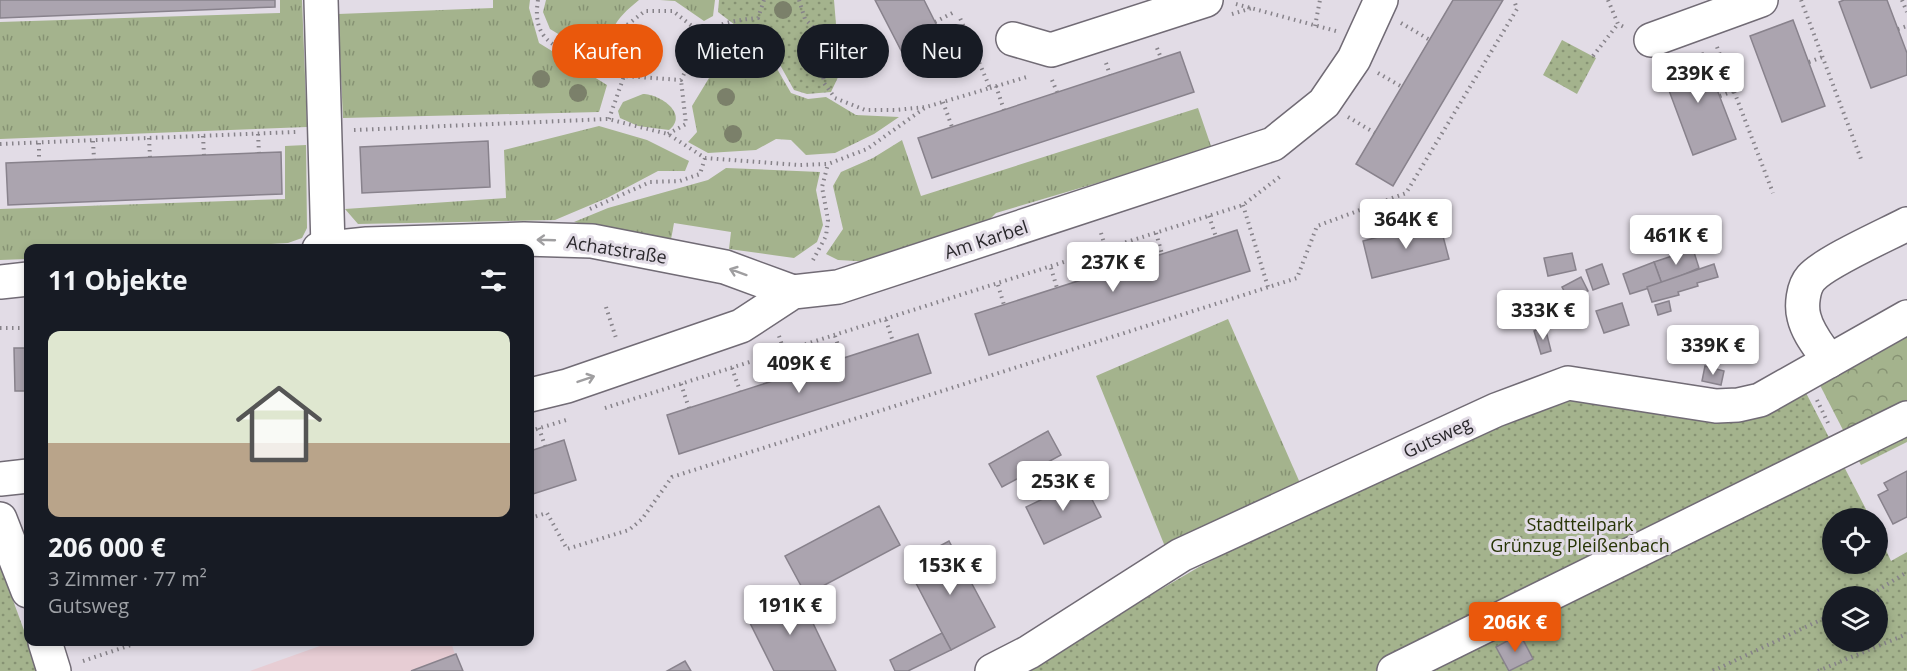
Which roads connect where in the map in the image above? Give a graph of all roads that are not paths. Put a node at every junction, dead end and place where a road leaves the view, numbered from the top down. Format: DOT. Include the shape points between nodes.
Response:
graph roads {
  1 [pos="321,0"];
  2 [pos="1382,0"];
  3 [pos="1761,0"];
  4 [pos="1220,1"];
  5 [pos="1013,39"];
  6 [pos="1651,40"];
  7 [pos="1907,224"];
  8 [pos="323,244"];
  9 [pos="412,244"];
  10 [pos="24,279"];
  11 [pos="0,282"];
  12 [pos="781,299"];
  13 [pos="1907,317"];
  14 [pos="1817,368"];
  15 [pos="534,394"];
  16 [pos="1907,418"];
  17 [pos="24,476"];
  18 [pos="0,479"];
  19 [pos="0,519"];
  20 [pos="24,581"];
  21 [pos="48,646"];
  22 [pos="66,667"];
  23 [pos="992,671"];
  24 [pos="1394,671"];
  1 -- 8 [label="street, Achatstraße"];
  2 -- 12 [label="street, Am Karbel" via="1364,40 1324,103 1273,144 838,287"];
  3 -- 6 [label="street"];
  4 -- 5 [label="street" via="1051,50"];
  7 -- 14 [label="street" via="1810,278 1803,296 1803,315"];
  12 -- 9 [label="street, Achatstraße, one-way" via="725,267 592,242 524,239"];
  10 -- 11 [label="street"];
  15 -- 12 [label="street, Am Karbel, one-way" via="741,326"];
  13 -- 14 [label="street, Gutsweg"];
  14 -- 23 [label="street, Gutsweg" via="1760,400 1738,405 1716,406 1568,383 1496,410 1181,555 1029,652"];
  16 -- 24 [label="street"];
  17 -- 18 [label="street"];
  19 -- 20 [label="street"];
  21 -- 22 [label="street"];
}
